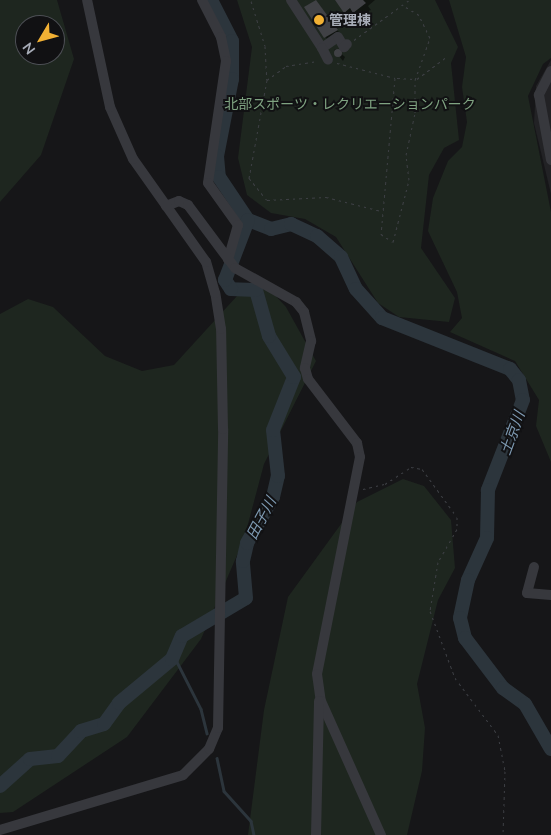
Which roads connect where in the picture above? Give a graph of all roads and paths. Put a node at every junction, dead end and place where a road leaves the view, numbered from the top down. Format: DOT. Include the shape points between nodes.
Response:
graph roads {
  1 [pos="87,0"];
  2 [pos="202,0"];
  3 [pos="291,0"];
  4 [pos="409,0"];
  5 [pos="251,1"];
  6 [pos="404,6"];
  7 [pos="347,44"];
  8 [pos="322,48"];
  9 [pos="446,57"];
  10 [pos="328,60"];
  11 [pos="551,71"];
  12 [pos="396,78"];
  13 [pos="267,80"];
  14 [pos="415,80"];
  15 [pos="551,160"];
  16 [pos="166,206"];
  17 [pos="382,211"];
  18 [pos="231,263"];
  19 [pos="353,490"];
  20 [pos="534,567"];
  21 [pos="551,595"];
  22 [pos="319,688"];
  23 [pos="0,830"];
  24 [pos="316,835"];
  25 [pos="381,835"];
  26 [pos="502,835"];
  1 -- 16 [label="street" via="110,107 133,159"];
  2 -- 18 [label="street" via="221,38 226,61 208,183 238,225"];
  3 -- 8 [label="street"];
  4 -- 6 [label="path"];
  5 -- 13 [label="path" via="265,46"];
  6 -- 7 [label="path"];
  6 -- 14 [label="path" via="419,15 429,29 425,62"];
  7 -- 8 [label="street" via="344,47 338,37"];
  8 -- 10 [label="street"];
  9 -- 14 [label="path"];
  10 -- 12 [label="path"];
  10 -- 13 [label="path" via="286,66"];
  11 -- 15 [label="street" via="542,83 539,102"];
  12 -- 14 [label="path" via="410,76"];
  12 -- 17 [label="path"];
  13 -- 17 [label="path" via="249,178 267,200 326,197"];
  14 -- 17 [label="path" via="415,113 406,155 409,180 393,242 381,234"];
  16 -- 18 [label="street" via="179,201 188,205"];
  16 -- 23 [label="street" via="206,262 221,329 218,728 196,766 156,786"];
  18 -- 19 [label="street" via="288,297 304,312 311,341 306,373 357,443 360,457"];
  19 -- 22 [label="street" via="318,665"];
  19 -- 26 [label="path" via="385,484 411,467 422,469 457,517 457,529 438,562 429,594 430,611 455,678 498,735 505,771"];
  20 -- 21 [label="street" via="526,593"];
  22 -- 24 [label="street"];
  22 -- 25 [label="street"];
}
